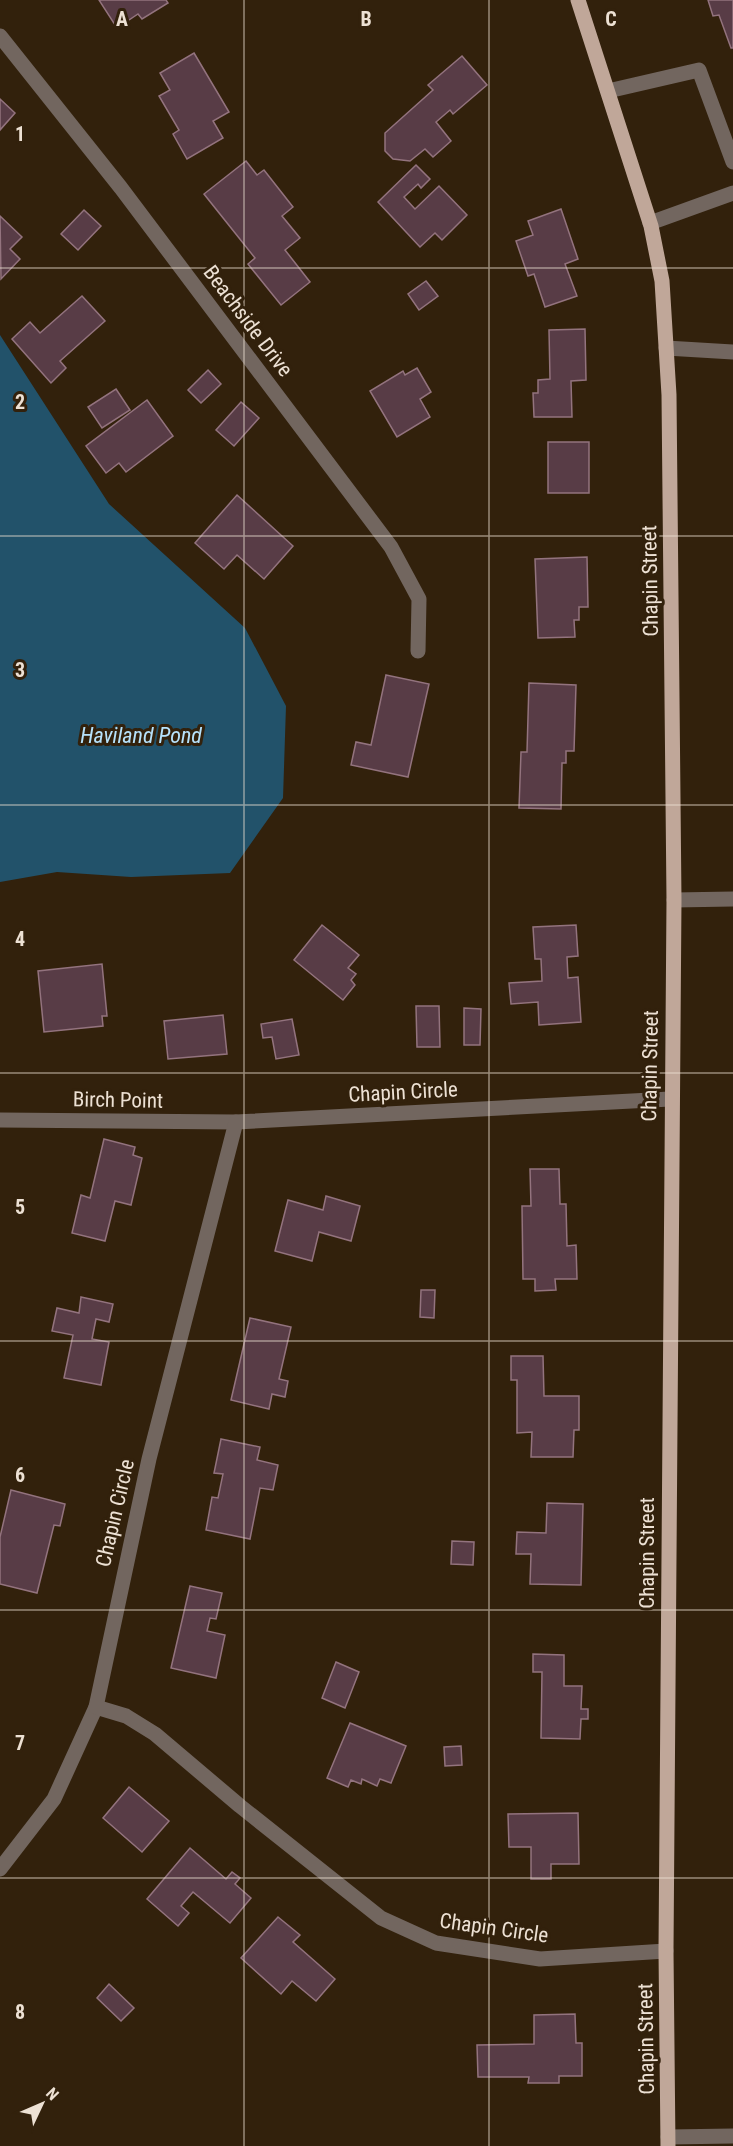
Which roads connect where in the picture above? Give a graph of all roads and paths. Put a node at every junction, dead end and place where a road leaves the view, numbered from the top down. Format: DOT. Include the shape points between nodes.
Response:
graph roads {
  1 [pos="578,0"];
  2 [pos="0,36"];
  3 [pos="608,91"];
  4 [pos="733,162"];
  5 [pos="733,193"];
  6 [pos="650,223"];
  7 [pos="666,348"];
  8 [pos="733,352"];
  9 [pos="418,651"];
  10 [pos="674,900"];
  11 [pos="733,900"];
  12 [pos="670,1099"];
  13 [pos="0,1120"];
  14 [pos="236,1122"];
  15 [pos="96,1707"];
  16 [pos="0,1869"];
  17 [pos="666,1951"];
  18 [pos="733,2136"];
  19 [pos="668,2141"];
  1 -- 3 [label="main road, Chapin Street"];
  2 -- 9 [label="street, Beachside Drive" via="121,188 391,546 419,599"];
  3 -- 4 [label="street" via="699,70"];
  3 -- 6 [label="main road, Chapin Street"];
  5 -- 6 [label="street"];
  6 -- 7 [label="main road, Chapin Street" via="662,282"];
  7 -- 8 [label="street"];
  7 -- 10 [label="main road, Chapin Street"];
  10 -- 11 [label="street"];
  10 -- 12 [label="main road, Chapin Street"];
  12 -- 14 [label="street, Chapin Circle"];
  12 -- 17 [label="main road, Chapin Street"];
  13 -- 14 [label="street, Birch Point"];
  14 -- 15 [label="street, Chapin Circle" via="149,1459"];
  15 -- 16 [label="street" via="54,1798"];
  15 -- 17 [label="street, Chapin Circle" via="126,1716 155,1734 381,1918 436,1943 540,1959"];
  17 -- 19 [label="main road, Chapin Street"];
  18 -- 19 [label="street"];
}
